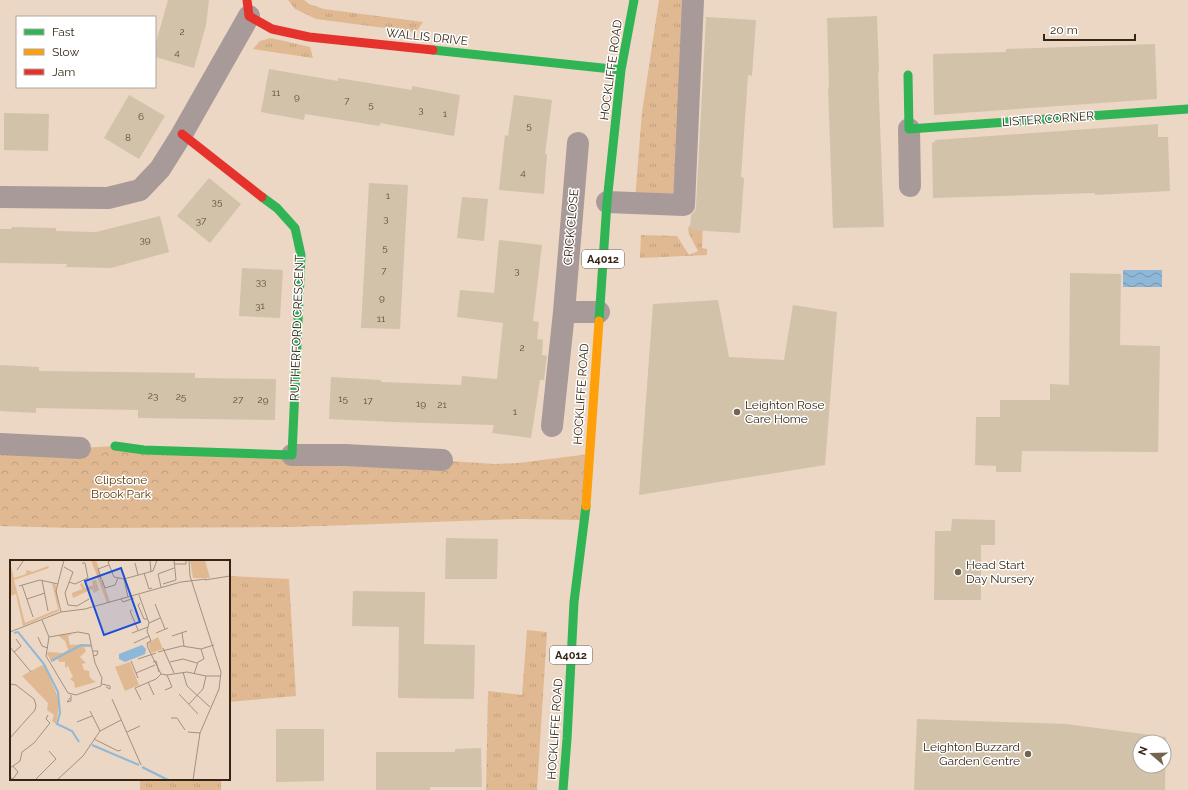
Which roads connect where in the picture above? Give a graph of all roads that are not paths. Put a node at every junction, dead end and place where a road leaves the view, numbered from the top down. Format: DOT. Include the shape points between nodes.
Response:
graph roads {
  1 [pos="634,0"];
  2 [pos="693,0"];
  3 [pos="248,8"];
  4 [pos="621,70"];
  5 [pos="908,75"];
  6 [pos="1188,109"];
  7 [pos="909,129"];
  8 [pos="182,134"];
  9 [pos="578,143"];
  10 [pos="910,186"];
  11 [pos="0,197"];
  12 [pos="607,202"];
  13 [pos="564,312"];
  14 [pos="599,312"];
  15 [pos="552,426"];
  16 [pos="0,444"];
  17 [pos="115,446"];
  18 [pos="80,448"];
  19 [pos="292,455"];
  20 [pos="442,460"];
  21 [pos="563,790"];
  1 -- 4 [label="street, HOCKLIFFE ROAD / A4012"];
  2 -- 12 [label="street" via="684,205"];
  3 -- 4 [label="street, WALLIS DRIVE" via="272,29 309,37"];
  3 -- 8 [label="street"];
  4 -- 12 [label="street, HOCKLIFFE ROAD / A4012"];
  5 -- 7 [label="street"];
  6 -- 7 [label="street, LISTER CORNER"];
  7 -- 10 [label="street"];
  8 -- 11 [label="street" via="160,169 140,190 108,198"];
  8 -- 19 [label="street, RUTHERFORD CRESCENT" via="278,208 295,228 301,255"];
  9 -- 13 [label="street, CRICK CLOSE"];
  12 -- 14 [label="street, HOCKLIFFE ROAD / A4012"];
  13 -- 14 [label="street"];
  13 -- 15 [label="street, CRICK CLOSE"];
  14 -- 21 [label="street, HOCKLIFFE ROAD / A4012" via="585,520 574,602"];
  16 -- 18 [label="street"];
  17 -- 19 [label="street" via="144,450"];
  19 -- 20 [label="street"];
}
